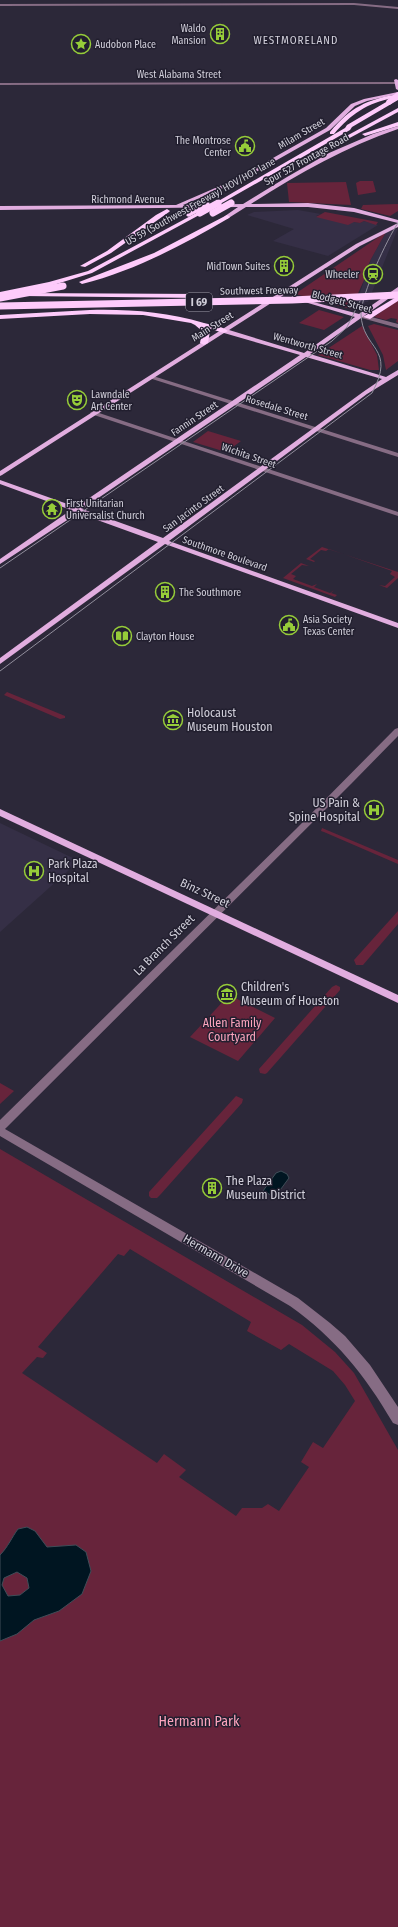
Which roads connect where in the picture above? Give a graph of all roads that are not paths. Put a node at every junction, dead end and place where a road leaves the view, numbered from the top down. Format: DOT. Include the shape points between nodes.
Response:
graph roads {
  1 [pos="169,2"];
  2 [pos="0,5"];
  3 [pos="398,8"];
  4 [pos="397,82"];
  5 [pos="0,84"];
  6 [pos="398,90"];
  7 [pos="398,96"];
  8 [pos="393,102"];
  9 [pos="398,107"];
  10 [pos="398,110"];
  11 [pos="398,125"];
  12 [pos="332,134"];
  13 [pos="322,151"];
  14 [pos="279,168"];
  15 [pos="243,205"];
  16 [pos="174,207"];
  17 [pos="0,208"];
  18 [pos="238,209"];
  19 [pos="167,211"];
  20 [pos="0,212"];
  21 [pos="227,217"];
  22 [pos="397,221"];
  23 [pos="388,223"];
  24 [pos="367,240"];
  25 [pos="157,246"];
  26 [pos="84,266"];
  27 [pos="90,272"];
  28 [pos="99,276"];
  29 [pos="0,287"];
  30 [pos="398,289"];
  31 [pos="281,294"];
  32 [pos="0,296"];
  33 [pos="398,297"];
  34 [pos="0,306"];
  35 [pos="0,316"];
  36 [pos="363,316"];
  37 [pos="198,323"];
  38 [pos="398,326"];
  39 [pos="224,331"];
  40 [pos="204,343"];
  41 [pos="305,355"];
  42 [pos="398,372"];
  43 [pos="153,376"];
  44 [pos="387,379"];
  45 [pos="234,403"];
  46 [pos="93,414"];
  47 [pos="68,429"];
  48 [pos="317,430"];
  49 [pos="176,442"];
  50 [pos="398,455"];
  51 [pos="0,468"];
  52 [pos="262,470"];
  53 [pos="0,474"];
  54 [pos="0,482"];
  55 [pos="76,510"];
  56 [pos="398,514"];
  57 [pos="163,542"];
  58 [pos="0,562"];
  59 [pos="398,626"];
  60 [pos="0,662"];
  61 [pos="398,732"];
  62 [pos="0,812"];
  63 [pos="215,913"];
  64 [pos="398,999"];
  65 [pos="0,1127"];
  66 [pos="0,1131"];
  67 [pos="398,1419"];
  1 -- 2 [label="street"];
  1 -- 3 [label="street" via="366,4"];
  4 -- 5 [label="street, West Alabama Street"];
  4 -- 6 [label="main road"];
  7 -- 8 [label="highway, bridge"];
  7 -- 12 [label="highway" via="359,105"];
  7 -- 16 [label="main road, Milam Street" via="366,100 353,105 328,128 307,141 238,180"];
  8 -- 12 [label="highway"];
  8 -- 14 [label="highway, US 59 (Southwest Freeway) HOV/HOT lane"];
  9 -- 14 [label="highway"];
  10 -- 13 [label="highway"];
  11 -- 13 [label="highway" via="368,133"];
  11 -- 15 [label="main road, Spur 527 Frontage Road" via="355,141"];
  12 -- 26 [label="highway, bridge" via="207,204 109,256"];
  13 -- 25 [label="highway, bridge"];
  14 -- 27 [label="highway, US 59 (Southwest Freeway) HOV/HOT lane, bridge"];
  15 -- 16 [label="main road, Richmond Avenue"];
  15 -- 18 [label="main road, Spur 527 Frontage Road"];
  15 -- 22 [label="main road, Richmond Avenue" via="293,204 333,207"];
  16 -- 17 [label="main road, Richmond Avenue"];
  16 -- 19 [label="main road, Milam Street"];
  18 -- 19 [label="main road, Richmond Avenue"];
  18 -- 21 [label="main road, Spur 527 Frontage Road"];
  18 -- 23 [label="main road, Richmond Avenue" via="319,210"];
  19 -- 20 [label="main road, Richmond Avenue"];
  19 -- 26 [label="highway" via="109,252"];
  21 -- 28 [label="highway" via="173,247"];
  22 -- 23 [label="main road, Richmond Avenue"];
  22 -- 24 [label="main road, Main Street"];
  23 -- 24 [label="main road, Main Street" via="368,236"];
  24 -- 31 [label="main road, Main Street"];
  25 -- 27 [label="highway"];
  25 -- 28 [label="highway"];
  26 -- 29 [label="highway"];
  27 -- 32 [label="highway, US 59 (Southwest Freeway) HOV/HOT lane"];
  28 -- 32 [label="highway, bridge" via="63,286"];
  30 -- 32 [label="highway, Southwest Freeway / I 69" via="201,296"];
  30 -- 36 [label="main road"];
  31 -- 36 [label="main road, Blodgett Street"];
  31 -- 39 [label="main road, Main Street"];
  33 -- 34 [label="highway, Southwest Freeway / I 69, bridge"];
  33 -- 36 [label="highway"];
  35 -- 37 [label="highway" via="119,312 166,316"];
  36 -- 38 [label="street, Blodgett Street"];
  36 -- 41 [label="main road, Fannin Street"];
  37 -- 39 [label="highway"];
  37 -- 40 [label="highway" via="206,331"];
  39 -- 40 [label="main road, Main Street"];
  39 -- 41 [label="main road, Wentworth Street"];
  40 -- 43 [label="main road, Main Street"];
  41 -- 44 [label="main road, Wentworth Street"];
  41 -- 45 [label="main road, Fannin Street"];
  42 -- 44 [label="main road, San Jacinto Street"];
  43 -- 45 [label="street, Rosedale Street"];
  43 -- 46 [label="main road, Main Street"];
  44 -- 48 [label="main road, San Jacinto Street"];
  45 -- 48 [label="street, Rosedale Street"];
  45 -- 49 [label="main road, Fannin Street"];
  46 -- 47 [label="main road, Main Street"];
  46 -- 49 [label="street, Wichita Street"];
  47 -- 51 [label="main road, Main Street"];
  47 -- 53 [label="main road, Main Street"];
  48 -- 50 [label="street, Rosedale Street"];
  48 -- 52 [label="main road, San Jacinto Street"];
  49 -- 52 [label="street, Wichita Street"];
  49 -- 55 [label="main road, Fannin Street"];
  52 -- 56 [label="street, Wichita Street"];
  52 -- 57 [label="main road, San Jacinto Street"];
  54 -- 55 [label="main road, Southmore Boulevard"];
  55 -- 57 [label="main road, Southmore Boulevard"];
  55 -- 58 [label="main road, Fannin Street"];
  57 -- 59 [label="main road, Southmore Boulevard"];
  57 -- 60 [label="main road, San Jacinto Street"];
  61 -- 63 [label="street, La Branch Street"];
  62 -- 63 [label="main road, Binz Street"];
  63 -- 64 [label="main road, Binz Street"];
  63 -- 65 [label="street, La Branch Street"];
  66 -- 67 [label="street, Hermann Drive" via="319,1318 349,1348 374,1379"];
}
